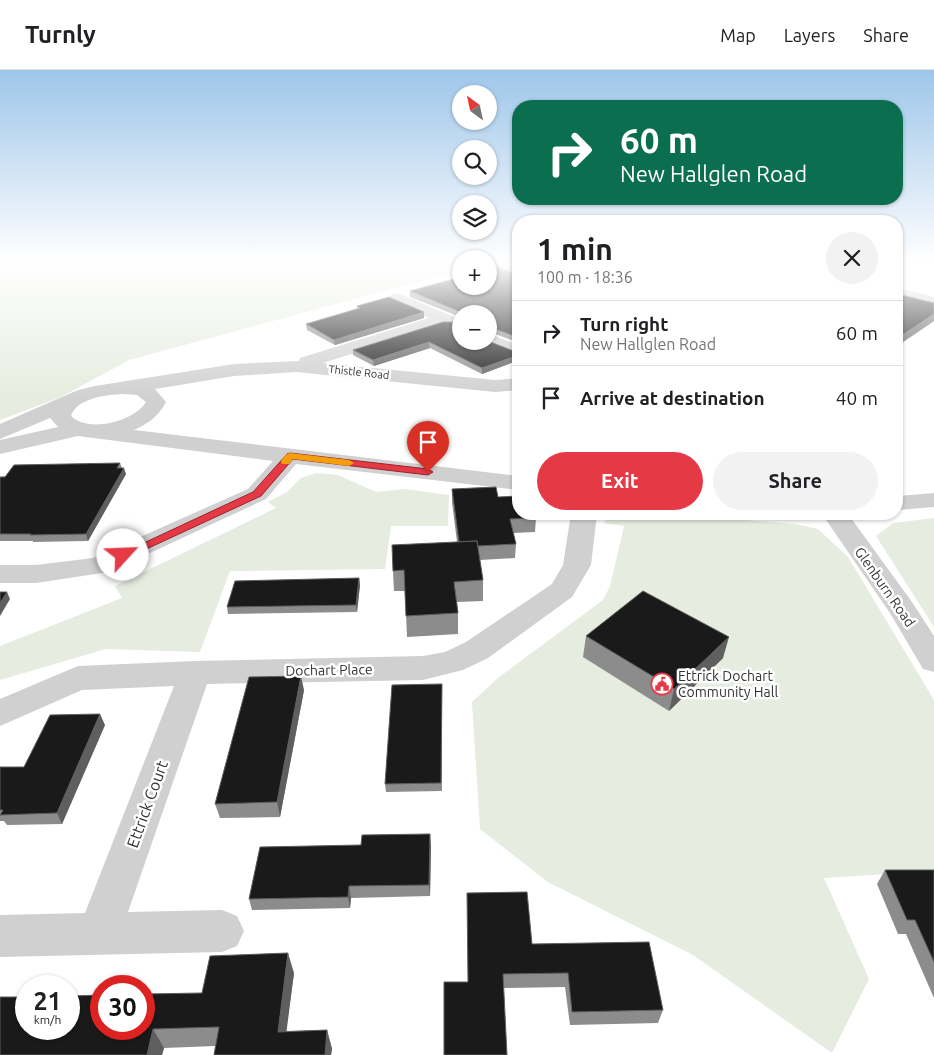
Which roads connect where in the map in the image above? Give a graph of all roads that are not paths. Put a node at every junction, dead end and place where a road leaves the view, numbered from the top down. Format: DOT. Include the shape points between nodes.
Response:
graph roads {
  1 [pos="419,308"];
  2 [pos="444,319"];
  3 [pos="452,322"];
  4 [pos="512,330"];
  5 [pos="497,335"];
  6 [pos="497,342"];
  7 [pos="512,349"];
  8 [pos="296,366"];
  9 [pos="200,376"];
  10 [pos="512,385"];
  11 [pos="122,388"];
  12 [pos="70,402"];
  13 [pos="152,405"];
  14 [pos="86,430"];
  15 [pos="0,432"];
  16 [pos="178,443"];
  17 [pos="0,447"];
  18 [pos="290,456"];
  19 [pos="512,482"];
  20 [pos="934,500"];
  21 [pos="903,503"];
  22 [pos="583,520"];
  23 [pos="839,520"];
  24 [pos="0,574"];
  25 [pos="934,661"];
  26 [pos="195,673"];
  27 [pos="0,713"];
  28 [pos="222,931"];
  29 [pos="98,935"];
  30 [pos="0,936"];
  1 -- 2 [label="street"];
  2 -- 3 [label="street"];
  2 -- 8 [label="street"];
  4 -- 5 [label="street"];
  6 -- 7 [label="street"];
  8 -- 9 [label="street, Thistle Road"];
  8 -- 10 [label="street, Thistle Road" via="495,386"];
  9 -- 11 [label="street, Thistle Road"];
  9 -- 13 [label="street, Thistle Road"];
  11 -- 12 [label="street, Thistle Road" via="94,392"];
  11 -- 13 [label="street" via="142,390"];
  12 -- 14 [label="street" via="60,412 63,423"];
  12 -- 15 [label="street, Thistle Road"];
  13 -- 14 [label="street, Thistle Road" via="133,423"];
  13 -- 16 [label="street"];
  14 -- 16 [label="street"];
  14 -- 17 [label="street"];
  16 -- 18 [label="street"];
  18 -- 19 [label="street"];
  18 -- 24 [label="street" via="257,494 99,566 36,574"];
  20 -- 21 [label="street"];
  22 -- 26 [label="street, Dochart Place" via="577,566 562,590 477,650 452,662 422,668"];
  23 -- 25 [label="street, Glenburn Road" via="902,608"];
  26 -- 27 [label="street, Dochart Place" via="78,678"];
  26 -- 29 [label="street, Ettrick Court"];
  28 -- 29 [label="street"];
  29 -- 30 [label="street"];
}
